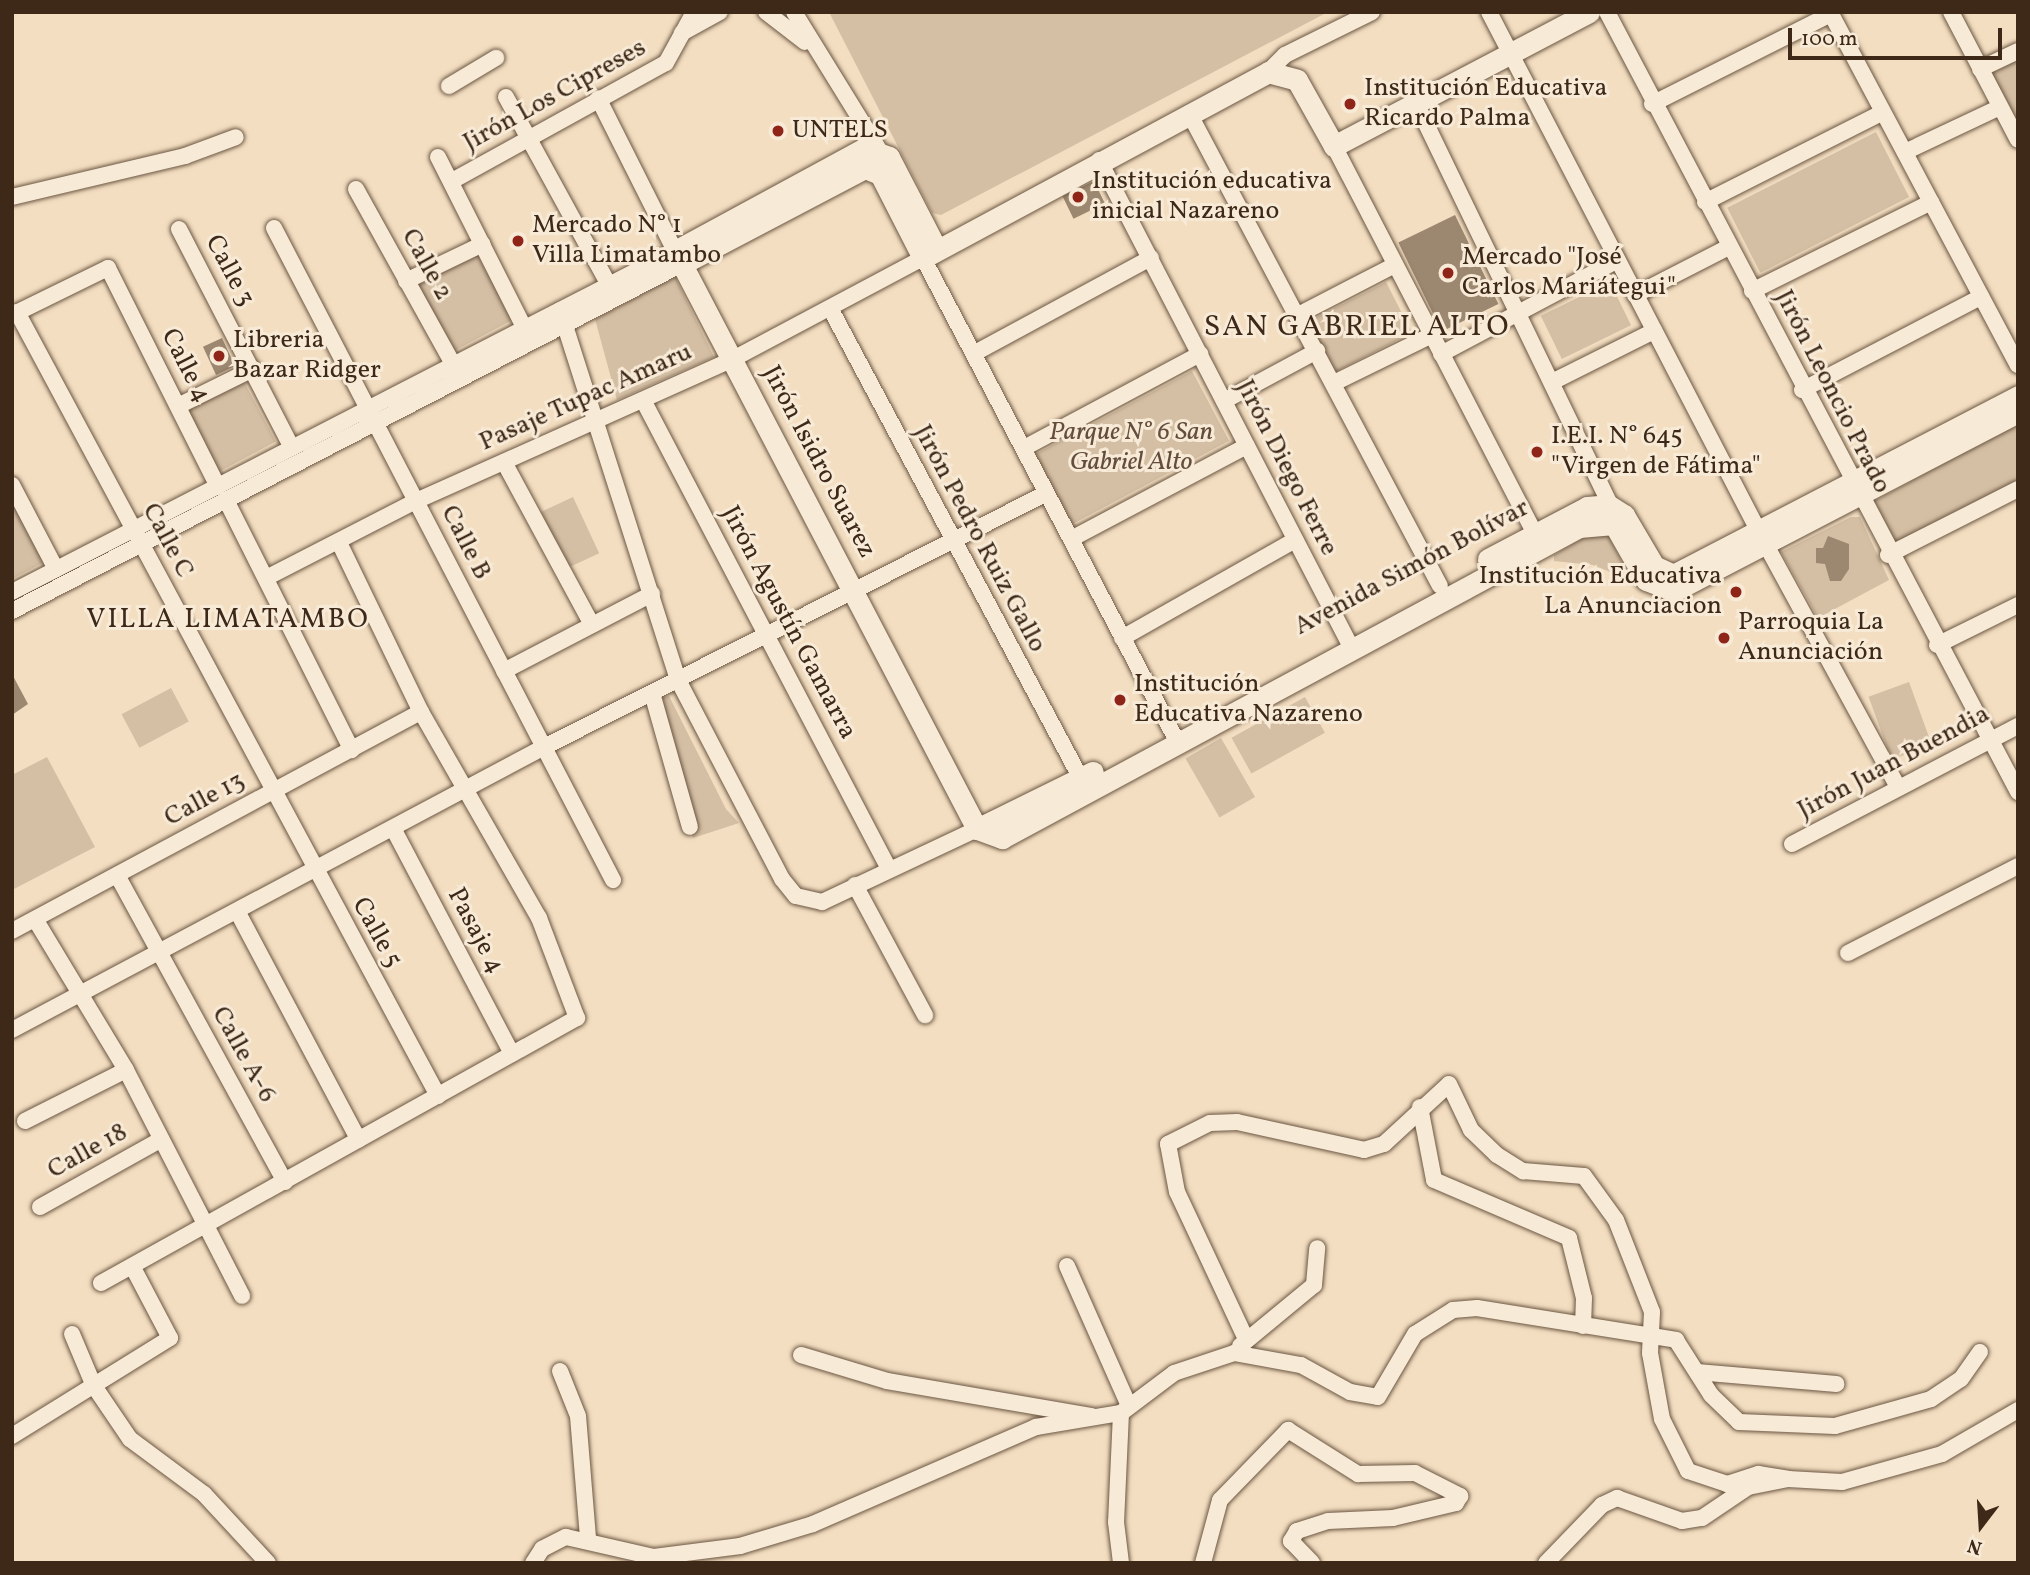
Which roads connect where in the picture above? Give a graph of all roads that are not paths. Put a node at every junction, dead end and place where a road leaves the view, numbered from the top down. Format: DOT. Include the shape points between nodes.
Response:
graph roads {
  1 [pos="720,12"];
  2 [pos="766,12"];
  3 [pos="794,12"];
  4 [pos="1372,12"];
  5 [pos="1489,12"];
  6 [pos="1589,12"];
  7 [pos="1607,12"];
  8 [pos="1951,12"];
  9 [pos="1831,13"];
  10 [pos="686,19"];
  11 [pos="2018,51"];
  12 [pos="1511,53"];
  13 [pos="817,54"];
  14 [pos="496,58"];
  15 [pos="1980,69"];
  16 [pos="1268,72"];
  17 [pos="449,86"];
  18 [pos="506,97"];
  19 [pos="598,98"];
  20 [pos="1416,103"];
  21 [pos="1652,104"];
  22 [pos="2000,107"];
  23 [pos="1189,113"];
  24 [pos="1883,113"];
  25 [pos="236,136"];
  26 [pos="531,136"];
  27 [pos="2017,138"];
  28 [pos="1334,146"];
  29 [pos="878,148"];
  30 [pos="1905,152"];
  31 [pos="438,157"];
  32 [pos="1099,160"];
  33 [pos="452,181"];
  34 [pos="356,189"];
  35 [pos="12,197"];
  36 [pos="1705,202"];
  37 [pos="1931,202"];
  38 [pos="274,228"];
  39 [pos="179,229"];
  40 [pos="483,244"];
  41 [pos="1729,247"];
  42 [pos="930,254"];
  43 [pos="679,257"];
  44 [pos="1151,258"];
  45 [pos="1618,260"];
  46 [pos="1395,265"];
  47 [pos="406,281"];
  48 [pos="609,285"];
  49 [pos="1752,291"];
  50 [pos="1635,295"];
  51 [pos="1981,297"];
  52 [pos="830,308"];
  53 [pos="1520,310"];
  54 [pos="15,314"];
  55 [pos="1298,315"];
  56 [pos="564,317"];
  57 [pos="524,327"];
  58 [pos="1654,331"];
  59 [pos="1432,335"];
  60 [pos="1317,351"];
  61 [pos="975,353"];
  62 [pos="1200,354"];
  63 [pos="1441,354"];
  64 [pos="733,359"];
  65 [pos="453,364"];
  66 [pos="2018,365"];
  67 [pos="253,369"];
  68 [pos="1554,382"];
  69 [pos="1334,383"];
  70 [pos="1802,390"];
  71 [pos="2018,397"];
  72 [pos="643,400"];
  73 [pos="1224,401"];
  74 [pos="178,407"];
  75 [pos="2018,412"];
  76 [pos="371,415"];
  77 [pos="600,418"];
  78 [pos="1247,446"];
  79 [pos="292,448"];
  80 [pos="1024,448"];
  81 [pos="504,462"];
  82 [pos="13,489"];
  83 [pos="1853,489"];
  84 [pos="2018,489"];
  85 [pos="222,493"];
  86 [pos="1047,493"];
  87 [pos="416,501"];
  88 [pos="1615,516"];
  89 [pos="137,537"];
  90 [pos="1762,538"];
  91 [pos="1071,539"];
  92 [pos="1295,540"];
  93 [pos="1538,540"];
  94 [pos="339,542"];
  95 [pos="951,543"];
  96 [pos="1888,555"];
  97 [pos="56,569"];
  98 [pos="266,578"];
  99 [pos="1440,586"];
  100 [pos="12,592"];
  101 [pos="854,592"];
  102 [pos="652,594"];
  103 [pos="2018,605"];
  104 [pos="12,611"];
  105 [pos="592,625"];
  106 [pos="767,636"];
  107 [pos="1122,638"];
  108 [pos="1349,642"];
  109 [pos="1937,645"];
  110 [pos="504,671"];
  111 [pos="678,680"];
  112 [pos="652,693"];
  113 [pos="421,712"];
  114 [pos="2018,726"];
  115 [pos="1174,736"];
  116 [pos="1989,741"];
  117 [pos="544,747"];
  118 [pos="352,750"];
  119 [pos="1084,784"];
  120 [pos="1898,787"];
  121 [pos="466,790"];
  122 [pos="2018,792"];
  123 [pos="270,793"];
  124 [pos="690,827"];
  125 [pos="977,829"];
  126 [pos="394,830"];
  127 [pos="1792,844"];
  128 [pos="2018,866"];
  129 [pos="889,869"];
  130 [pos="315,871"];
  131 [pos="117,875"];
  132 [pos="613,880"];
  133 [pos="855,885"];
  134 [pos="237,911"];
  135 [pos="35,919"];
  136 [pos="12,931"];
  137 [pos="157,952"];
  138 [pos="1848,953"];
  139 [pos="82,993"];
  140 [pos="925,1015"];
  141 [pos="12,1030"];
  142 [pos="512,1054"];
  143 [pos="127,1070"];
  144 [pos="438,1096"];
  145 [pos="1420,1107"];
  146 [pos="25,1121"];
  147 [pos="160,1140"];
  148 [pos="359,1140"];
  149 [pos="285,1182"];
  150 [pos="40,1208"];
  151 [pos="206,1227"];
  152 [pos="1317,1248"];
  153 [pos="132,1266"];
  154 [pos="1067,1266"];
  155 [pos="101,1283"];
  156 [pos="242,1296"];
  157 [pos="1583,1326"];
  158 [pos="72,1334"];
  159 [pos="1650,1336"];
  160 [pos="1246,1339"];
  161 [pos="1980,1352"];
  162 [pos="1234,1353"];
  163 [pos="801,1355"];
  164 [pos="560,1371"];
  165 [pos="1697,1372"];
  166 [pos="1836,1384"];
  167 [pos="94,1387"];
  168 [pos="1125,1409"];
  169 [pos="2018,1410"];
  170 [pos="1105,1418"];
  171 [pos="12,1436"];
  172 [pos="1788,1479"];
  173 [pos="588,1537"];
  174 [pos="268,1563"];
  175 [pos="533,1563"];
  176 [pos="1121,1563"];
  177 [pos="1203,1563"];
  178 [pos="1312,1563"];
  179 [pos="1546,1563"];
  1 -- 10 [label="street"];
  2 -- 13 [label="street"];
  3 -- 13 [label="street"];
  4 -- 16 [label="street" via="1285,55"];
  5 -- 12 [label="street"];
  6 -- 12 [label="street"];
  7 -- 21 [label="street, Jirón Leoncio Prado"];
  8 -- 15 [label="street"];
  9 -- 21 [label="street"];
  9 -- 24 [label="street"];
  10 -- 19 [label="street, Jirón Los Cipreses" via="666,64"];
  11 -- 15 [label="street"];
  12 -- 20 [label="street"];
  12 -- 45 [label="street"];
  13 -- 29 [label="street"];
  14 -- 17 [label="street"];
  15 -- 22 [label="street"];
  16 -- 23 [label="street"];
  16 -- 28 [label="street" via="1297,80"];
  18 -- 26 [label="street"];
  19 -- 26 [label="street, Jirón Los Cipreses"];
  19 -- 43 [label="street, Jirón Isidro Suarez"];
  20 -- 28 [label="street"];
  20 -- 53 [label="street"];
  21 -- 36 [label="street, Jirón Leoncio Prado"];
  22 -- 27 [label="street"];
  22 -- 30 [label="street"];
  23 -- 32 [label="street"];
  23 -- 55 [label="street"];
  24 -- 30 [label="street"];
  24 -- 36 [label="street"];
  25 -- 35 [label="street" via="185,156"];
  26 -- 33 [label="street, Jirón Los Cipreses"];
  26 -- 48 [label="street"];
  28 -- 46 [label="street"];
  29 -- 42 [label="street"];
  29 -- 43 [label="street" via="865,148"];
  30 -- 37 [label="street"];
  31 -- 33 [label="street"];
  32 -- 42 [label="street"];
  32 -- 44 [label="street, Jirón Diego Ferre"];
  33 -- 40 [label="street"];
  34 -- 47 [label="street, Calle 2"];
  36 -- 41 [label="street, Jirón Leoncio Prado"];
  37 -- 49 [label="street"];
  37 -- 51 [label="street"];
  38 -- 76 [label="street, Calle B"];
  39 -- 67 [label="street, Calle 3"];
  40 -- 47 [label="street"];
  40 -- 57 [label="street"];
  41 -- 49 [label="street, Jirón Leoncio Prado"];
  41 -- 50 [label="street"];
  42 -- 43 [label="street" via="872,169"];
  42 -- 52 [label="street, Pasaje Tupac Amaru"];
  42 -- 61 [label="street"];
  43 -- 48 [label="street"];
  43 -- 56 [label="street"];
  43 -- 64 [label="street, Jirón Isidro Suarez"];
  44 -- 61 [label="street"];
  44 -- 62 [label="street, Jirón Diego Ferre"];
  45 -- 50 [label="street"];
  45 -- 53 [label="street"];
  46 -- 55 [label="street"];
  46 -- 59 [label="street"];
  47 -- 65 [label="street, Calle 2"];
  48 -- 56 [label="street"];
  49 -- 70 [label="street, Jirón Leoncio Prado"];
  50 -- 58 [label="street"];
  51 -- 66 [label="street"];
  51 -- 70 [label="street"];
  52 -- 64 [label="street, Pasaje Tupac Amaru"];
  52 -- 95 [label="street, Jirón Pedro Ruiz Gallo"];
  53 -- 63 [label="street"];
  53 -- 68 [label="street"];
  54 -- 74 [label="street, Calle 4" via="108,268"];
  54 -- 89 [label="street, Calle C"];
  55 -- 60 [label="street"];
  56 -- 57 [label="street"];
  56 -- 76 [label="street"];
  56 -- 77 [label="street"];
  57 -- 65 [label="street"];
  58 -- 68 [label="street"];
  58 -- 90 [label="street"];
  59 -- 63 [label="street"];
  59 -- 69 [label="street"];
  60 -- 69 [label="street"];
  60 -- 73 [label="street"];
  61 -- 80 [label="street"];
  62 -- 73 [label="street, Jirón Diego Ferre"];
  62 -- 80 [label="street"];
  63 -- 93 [label="street"];
  64 -- 72 [label="street, Pasaje Tupac Amaru"];
  64 -- 101 [label="street, Jirón Isidro Suarez"];
  65 -- 76 [label="street"];
  67 -- 74 [label="street"];
  67 -- 79 [label="street, Calle 3"];
  68 -- 88 [label="street"];
  69 -- 99 [label="street"];
  70 -- 83 [label="street, Jirón Leoncio Prado"];
  71 -- 83 [label="street"];
  72 -- 77 [label="street, Pasaje Tupac Amaru"];
  72 -- 106 [label="street, Jirón Agustín Gamarra"];
  73 -- 78 [label="street, Jirón Diego Ferre"];
  74 -- 85 [label="street, Calle 4"];
  75 -- 83 [label="street"];
  76 -- 79 [label="street"];
  76 -- 85 [label="street"];
  76 -- 87 [label="street, Calle B"];
  77 -- 81 [label="street, Pasaje Tupac Amaru"];
  77 -- 102 [label="street"];
  78 -- 91 [label="street"];
  78 -- 92 [label="street, Jirón Diego Ferre"];
  79 -- 85 [label="street"];
  80 -- 86 [label="street"];
  81 -- 87 [label="street, Pasaje Tupac Amaru"];
  81 -- 105 [label="street"];
  82 -- 97 [label="street"];
  83 -- 90 [label="street"];
  83 -- 96 [label="street, Jirón Leoncio Prado"];
  84 -- 96 [label="street"];
  85 -- 89 [label="street"];
  85 -- 98 [label="street, Calle 4"];
  86 -- 91 [label="street"];
  86 -- 95 [label="street"];
  87 -- 94 [label="street, Pasaje Tupac Amaru"];
  87 -- 110 [label="street, Calle B"];
  88 -- 90 [label="street" via="1654,566 1673,575"];
  88 -- 93 [label="street, Avenida Simón Bolívar" via="1587,507"];
  89 -- 97 [label="street"];
  89 -- 104 [label="street"];
  89 -- 123 [label="street, Calle C"];
  90 -- 120 [label="street"];
  91 -- 107 [label="street"];
  92 -- 107 [label="street"];
  92 -- 108 [label="street, Jirón Diego Ferre"];
  93 -- 99 [label="street, Avenida Simón Bolívar"];
  93 -- 108 [label="street, Avenida Simón Bolívar"];
  94 -- 98 [label="street, Pasaje Tupac Amaru"];
  94 -- 113 [label="street"];
  95 -- 101 [label="street"];
  95 -- 119 [label="street, Jirón Pedro Ruiz Gallo"];
  96 -- 109 [label="street, Jirón Leoncio Prado"];
  97 -- 100 [label="street"];
  98 -- 118 [label="street, Calle 4"];
  99 -- 108 [label="street, Avenida Simón Bolívar"];
  101 -- 106 [label="street"];
  101 -- 125 [label="street, Jirón Isidro Suarez"];
  102 -- 105 [label="street"];
  102 -- 111 [label="street"];
  103 -- 109 [label="street"];
  105 -- 110 [label="street"];
  106 -- 111 [label="street"];
  106 -- 129 [label="street, Jirón Agustín Gamarra"];
  107 -- 115 [label="street"];
  108 -- 115 [label="street, Avenida Simón Bolívar"];
  109 -- 116 [label="street, Jirón Leoncio Prado"];
  110 -- 117 [label="street, Calle B"];
  111 -- 112 [label="street"];
  111 -- 133 [label="street, Avenida Simón Bolívar" via="767,857 808,902"];
  112 -- 117 [label="street"];
  112 -- 124 [label="street"];
  113 -- 118 [label="street, Calle 13"];
  113 -- 121 [label="street"];
  114 -- 116 [label="street, Jirón Juan Buendia"];
  115 -- 119 [label="street, Avenida Simón Bolívar"];
  116 -- 120 [label="street, Jirón Juan Buendia"];
  116 -- 122 [label="street, Jirón Leoncio Prado"];
  117 -- 121 [label="street"];
  117 -- 132 [label="street, Calle B"];
  118 -- 123 [label="street, Calle 13"];
  119 -- 125 [label="street, Avenida Simón Bolívar"];
  119 -- 125 [label="street, Avenida Simón Bolívar" via="1002,838"];
  120 -- 127 [label="street, Jirón Juan Buendia"];
  121 -- 126 [label="street"];
  121 -- 142 [label="street" via="539,918 578,1018"];
  123 -- 130 [label="street, Calle 5"];
  123 -- 131 [label="street, Calle 13"];
  125 -- 129 [label="street, Avenida Simón Bolívar"];
  126 -- 130 [label="street"];
  126 -- 142 [label="street, Pasaje 4"];
  128 -- 138 [label="street"];
  129 -- 133 [label="street, Avenida Simón Bolívar"];
  130 -- 134 [label="street"];
  130 -- 144 [label="street, Calle 5"];
  131 -- 135 [label="street, Calle 13"];
  131 -- 137 [label="street, Calle A-6"];
  133 -- 140 [label="street"];
  134 -- 137 [label="street"];
  134 -- 148 [label="street"];
  135 -- 136 [label="street, Calle 13"];
  135 -- 139 [label="street"];
  137 -- 139 [label="street"];
  137 -- 149 [label="street, Calle A-6"];
  139 -- 141 [label="street"];
  139 -- 143 [label="street"];
  142 -- 144 [label="street"];
  143 -- 146 [label="street"];
  143 -- 147 [label="street"];
  144 -- 148 [label="street"];
  145 -- 157 [label="street" via="1434,1180 1569,1238 1584,1298"];
  145 -- 159 [label="street" via="1449,1084 1471,1130 1514,1168 1584,1176 1616,1220 1652,1312"];
  145 -- 160 [label="street" via="1384,1144 1364,1150 1237,1122 1210,1123 1168,1144 1177,1192"];
  147 -- 150 [label="street, Calle 18"];
  147 -- 151 [label="street"];
  148 -- 149 [label="street"];
  149 -- 151 [label="street"];
  151 -- 153 [label="street"];
  151 -- 156 [label="street"];
  152 -- 160 [label="street" via="1314,1284"];
  153 -- 155 [label="street"];
  153 -- 167 [label="street" via="170,1338"];
  154 -- 168 [label="street"];
  157 -- 159 [label="street"];
  157 -- 162 [label="street" via="1477,1308 1453,1310 1416,1334 1378,1397 1368,1399 1301,1365"];
  158 -- 167 [label="street"];
  159 -- 165 [label="street" via="1676,1340"];
  159 -- 172 [label="street" via="1662,1419 1688,1471 1727,1484 1758,1474"];
  160 -- 162 [label="street"];
  161 -- 165 [label="street" via="1943,1394 1835,1426 1739,1422"];
  162 -- 168 [label="street" via="1174,1373"];
  163 -- 170 [label="street" via="887,1381"];
  164 -- 173 [label="street" via="578,1416"];
  165 -- 166 [label="street"];
  167 -- 171 [label="street"];
  167 -- 174 [label="street" via="130,1439 204,1494"];
  168 -- 170 [label="street"];
  168 -- 176 [label="street" via="1116,1522"];
  169 -- 172 [label="street" via="1942,1454 1842,1482"];
  170 -- 173 [label="street" via="1036,1427 813,1524 729,1549 654,1557"];
  172 -- 179 [label="street" via="1748,1487 1702,1518 1682,1521 1618,1498"];
  173 -- 175 [label="street" via="566,1537 542,1549"];
  177 -- 178 [label="street" via="1220,1500 1288,1430 1363,1475 1415,1473 1460,1496 1456,1503 1393,1518 1328,1521 1297,1531 1291,1541"];
}
